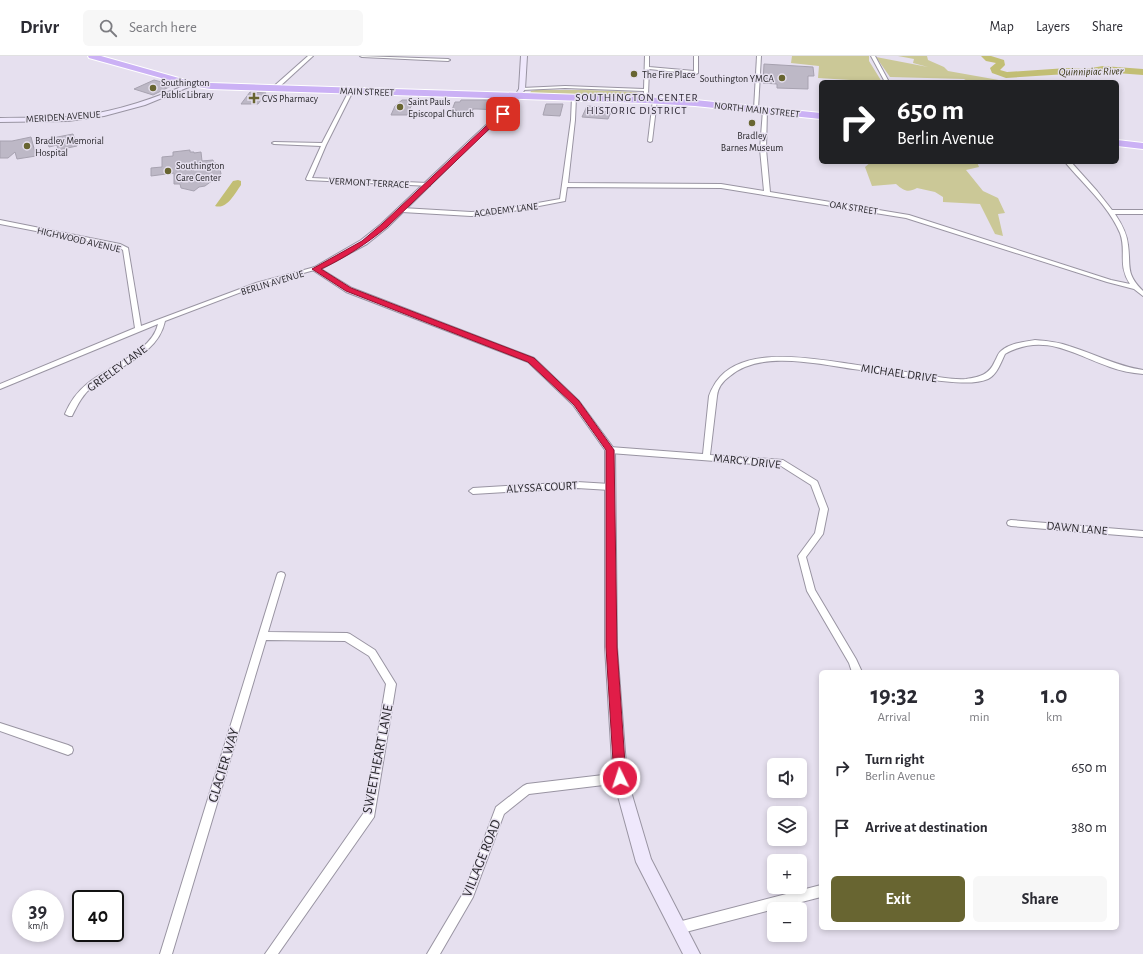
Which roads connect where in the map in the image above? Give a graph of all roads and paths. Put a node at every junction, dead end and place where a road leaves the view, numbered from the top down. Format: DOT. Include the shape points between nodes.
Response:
graph roads {
  1 [pos="92,56"];
  2 [pos="311,56"];
  3 [pos="362,56"];
  4 [pos="524,56"];
  5 [pos="647,56"];
  6 [pos="696,56"];
  7 [pos="759,56"];
  8 [pos="872,56"];
  9 [pos="448,60"];
  10 [pos="647,68"];
  11 [pos="886,80"];
  12 [pos="193,84"];
  13 [pos="275,88"];
  14 [pos="646,90"];
  15 [pos="351,91"];
  16 [pos="521,92"];
  17 [pos="574,98"];
  18 [pos="645,100"];
  19 [pos="655,100"];
  20 [pos="756,109"];
  21 [pos="765,110"];
  22 [pos="819,116"];
  23 [pos="0,120"];
  24 [pos="650,141"];
  25 [pos="274,143"];
  26 [pos="1119,143"];
  27 [pos="324,144"];
  28 [pos="1143,146"];
  29 [pos="1070,164"];
  30 [pos="428,185"];
  31 [pos="565,185"];
  32 [pos="767,193"];
  33 [pos="402,210"];
  34 [pos="1110,212"];
  35 [pos="1143,212"];
  36 [pos="0,222"];
  37 [pos="315,269"];
  38 [pos="1134,287"];
  39 [pos="1143,294"];
  40 [pos="162,320"];
  41 [pos="138,330"];
  42 [pos="1143,372"];
  43 [pos="0,387"];
  44 [pos="69,414"];
  45 [pos="610,450"];
  46 [pos="706,457"];
  47 [pos="610,487"];
  48 [pos="473,491"];
  49 [pos="1011,523"];
  50 [pos="1143,534"];
  51 [pos="281,575"];
  52 [pos="262,636"];
  53 [pos="855,670"];
  54 [pos="0,727"];
  55 [pos="68,750"];
  56 [pos="620,778"];
  57 [pos="819,892"];
  58 [pos="678,928"];
  59 [pos="166,954"];
  60 [pos="271,954"];
  61 [pos="433,954"];
  62 [pos="692,954"];
  1 -- 12 [label="highway, MAIN STREET"];
  2 -- 13 [label="street"];
  3 -- 9 [label="street"];
  4 -- 16 [label="street"];
  5 -- 10 [label="street"];
  6 -- 10 [label="street" via="696,73"];
  7 -- 20 [label="street"];
  8 -- 11 [label="street"];
  10 -- 14 [label="street"];
  12 -- 13 [label="highway, MAIN STREET"];
  12 -- 23 [label="street, MERIDEN AVENUE" via="141,104 97,115"];
  13 -- 15 [label="highway, MAIN STREET"];
  14 -- 16 [label="street" via="565,87"];
  14 -- 18 [label="street"];
  15 -- 16 [label="highway, MAIN STREET"];
  15 -- 27 [label="street"];
  16 -- 17 [label="highway, MAIN STREET"];
  16 -- 30 [label="street, BERLIN AVENUE" via="513,104"];
  17 -- 18 [label="highway, MAIN STREET"];
  17 -- 31 [label="street" via="574,120"];
  18 -- 19 [label="highway, NORTH MAIN STREET"];
  19 -- 20 [label="highway, NORTH MAIN STREET"];
  19 -- 24 [label="street"];
  20 -- 21 [label="highway, NORTH MAIN STREET"];
  21 -- 22 [label="highway, NORTH MAIN STREET"];
  21 -- 32 [label="street" via="763,149"];
  25 -- 27 [label="street"];
  26 -- 28 [label="highway"];
  27 -- 30 [label="street, VERMONT TERRACE" via="309,179"];
  29 -- 34 [label="street"];
  30 -- 33 [label="street, BERLIN AVENUE"];
  31 -- 32 [label="street, OAK STREET" via="721,186"];
  31 -- 33 [label="street, ACADEMY LANE" via="563,200 492,213"];
  32 -- 38 [label="street, OAK STREET" via="907,216"];
  33 -- 37 [label="street, BERLIN AVENUE" via="364,242"];
  34 -- 35 [label="street"];
  34 -- 38 [label="street" via="1124,234 1125,272"];
  36 -- 41 [label="street, HIGHWOOD AVENUE" via="126,249"];
  37 -- 40 [label="street, BERLIN AVENUE" via="258,284"];
  37 -- 45 [label="street" via="349,290 531,360 576,403"];
  38 -- 39 [label="street"];
  40 -- 41 [label="street, BERLIN AVENUE"];
  40 -- 44 [label="street, GREELEY LANE" via="160,333 148,346 91,384 73,403"];
  41 -- 43 [label="street, BERLIN AVENUE"];
  42 -- 46 [label="street, MICHAEL DRIVE" via="1122,369 1059,345 1039,342 1019,345 1002,353 996,367 986,377 965,381 803,360 782,358 758,361 737,368 723,377 714,390"];
  45 -- 46 [label="street, MARCY DRIVE"];
  45 -- 47 [label="street"];
  46 -- 53 [label="street, MARCY DRIVE" via="783,463 814,483 824,509 819,534 802,556 811,591"];
  47 -- 48 [label="street, ALYSSA COURT" via="577,485"];
  47 -- 56 [label="street" via="611,647"];
  49 -- 50 [label="street, DAWN LANE"];
  51 -- 52 [label="street, GLACIER WAY"];
  52 -- 59 [label="street, GLACIER WAY"];
  52 -- 60 [label="street, SWEETHEART LANE" via="347,637 372,653 391,684 370,814"];
  54 -- 55 [label="street"];
  56 -- 58 [label="street" via="644,862"];
  56 -- 61 [label="street, VILLAGE ROAD" via="527,789 500,811 469,893"];
  57 -- 58 [label="street"];
  58 -- 62 [label="street"];
}
